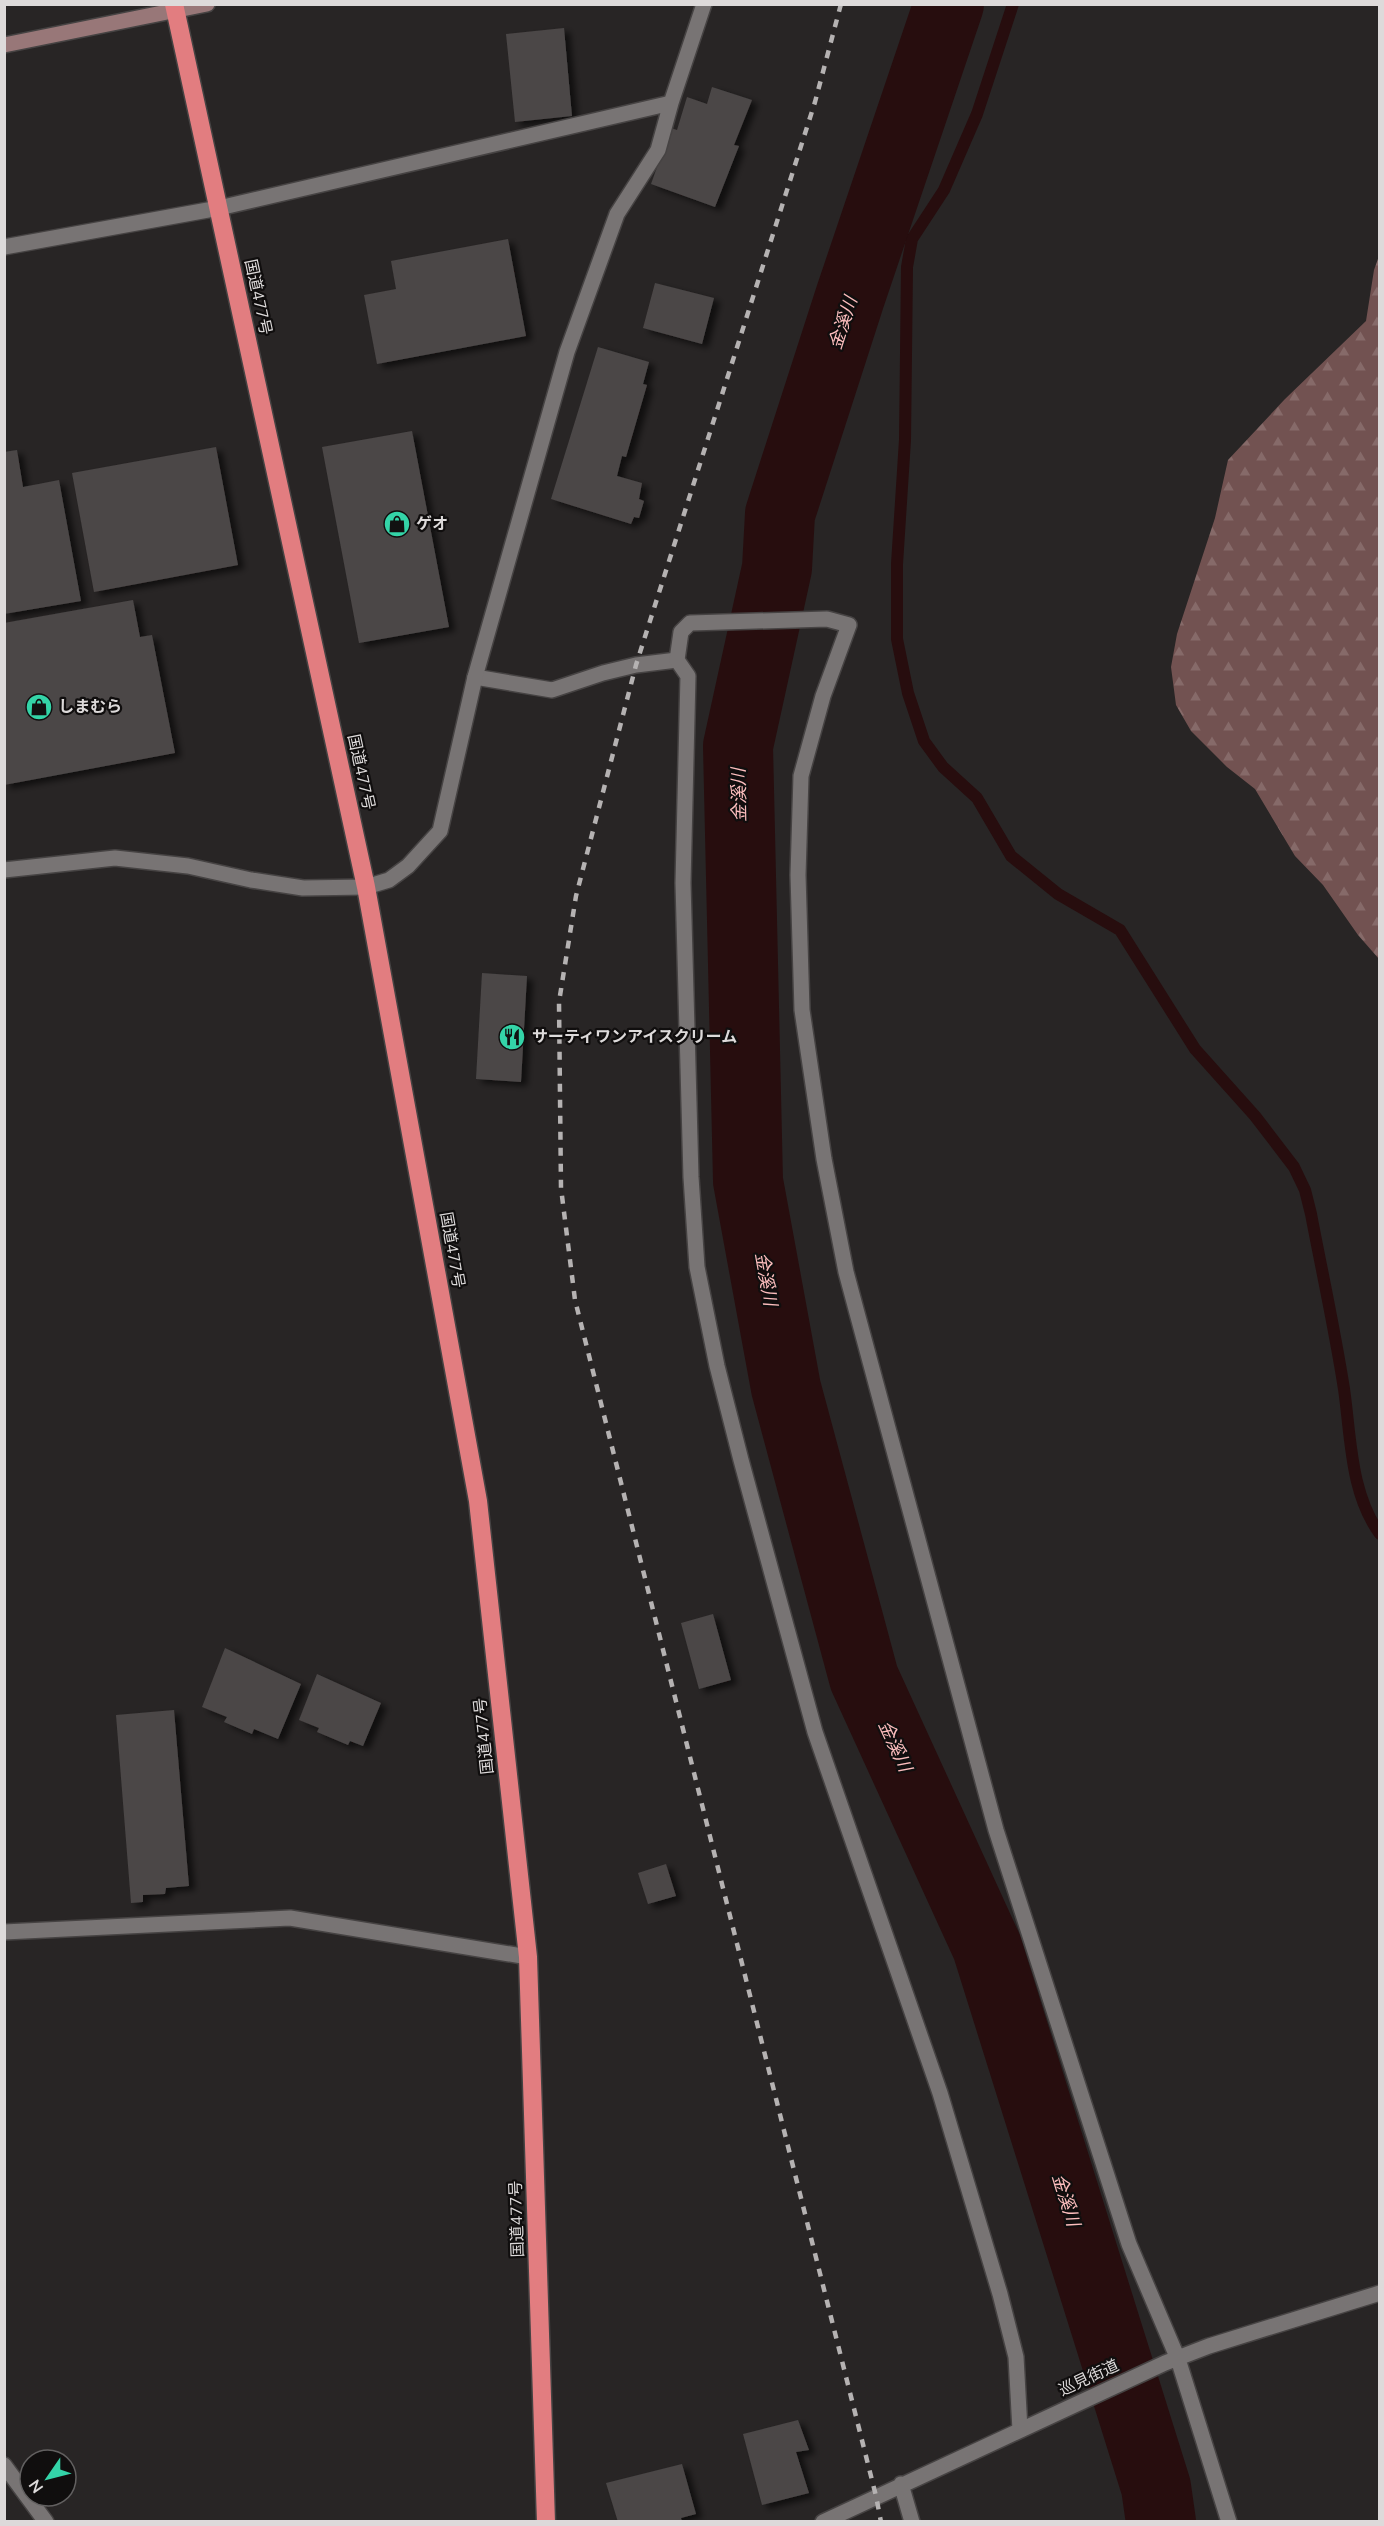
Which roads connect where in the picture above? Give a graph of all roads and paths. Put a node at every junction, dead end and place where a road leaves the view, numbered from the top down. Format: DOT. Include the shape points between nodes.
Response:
graph roads {
  1 [pos="207,4"];
  2 [pos="704,4"];
  3 [pos="174,7"];
  4 [pos="4,45"];
  5 [pos="671,103"];
  6 [pos="219,208"];
  7 [pos="4,247"];
  8 [pos="677,660"];
  9 [pos="475,677"];
  10 [pos="4,870"];
  11 [pos="366,887"];
  12 [pos="4,1932"];
  13 [pos="528,1957"];
  14 [pos="1380,2292"];
  15 [pos="1172,2361"];
  16 [pos="1020,2430"];
  17 [pos="4,2465"];
  18 [pos="901,2484"];
  19 [pos="46,2522"];
  20 [pos="546,2522"];
  21 [pos="823,2522"];
  22 [pos="912,2522"];
  23 [pos="1229,2522"];
  1 -- 3 [label="main road"];
  2 -- 5 [label="street"];
  3 -- 4 [label="main road"];
  3 -- 6 [label="highway, 国道477号"];
  5 -- 6 [label="street"];
  5 -- 9 [label="street" via="658,150 617,214 567,352"];
  6 -- 7 [label="street"];
  6 -- 11 [label="highway, 国道477号"];
  8 -- 9 [label="street" via="636,665 552,690"];
  8 -- 15 [label="street" via="681,632 690,623 826,619 849,625 801,776 798,874 802,1010 824,1159 846,1272 996,1830 1130,2244"];
  8 -- 16 [label="street" via="688,676 683,895 697,1267 717,1366 815,1732 940,2093 999,2294 1016,2357"];
  9 -- 11 [label="street" via="440,831 408,866 389,880"];
  10 -- 11 [label="street" via="115,858 188,866 303,888"];
  11 -- 13 [label="highway, 国道477号" via="478,1501"];
  12 -- 13 [label="street" via="290,1918"];
  13 -- 20 [label="highway, 国道477号"];
  14 -- 15 [label="street, 巡見街道"];
  15 -- 16 [label="street, 巡見街道"];
  15 -- 23 [label="street"];
  16 -- 18 [label="street, 巡見街道"];
  17 -- 19 [label="street"];
  18 -- 21 [label="street, 巡見街道"];
  18 -- 22 [label="street"];
}
